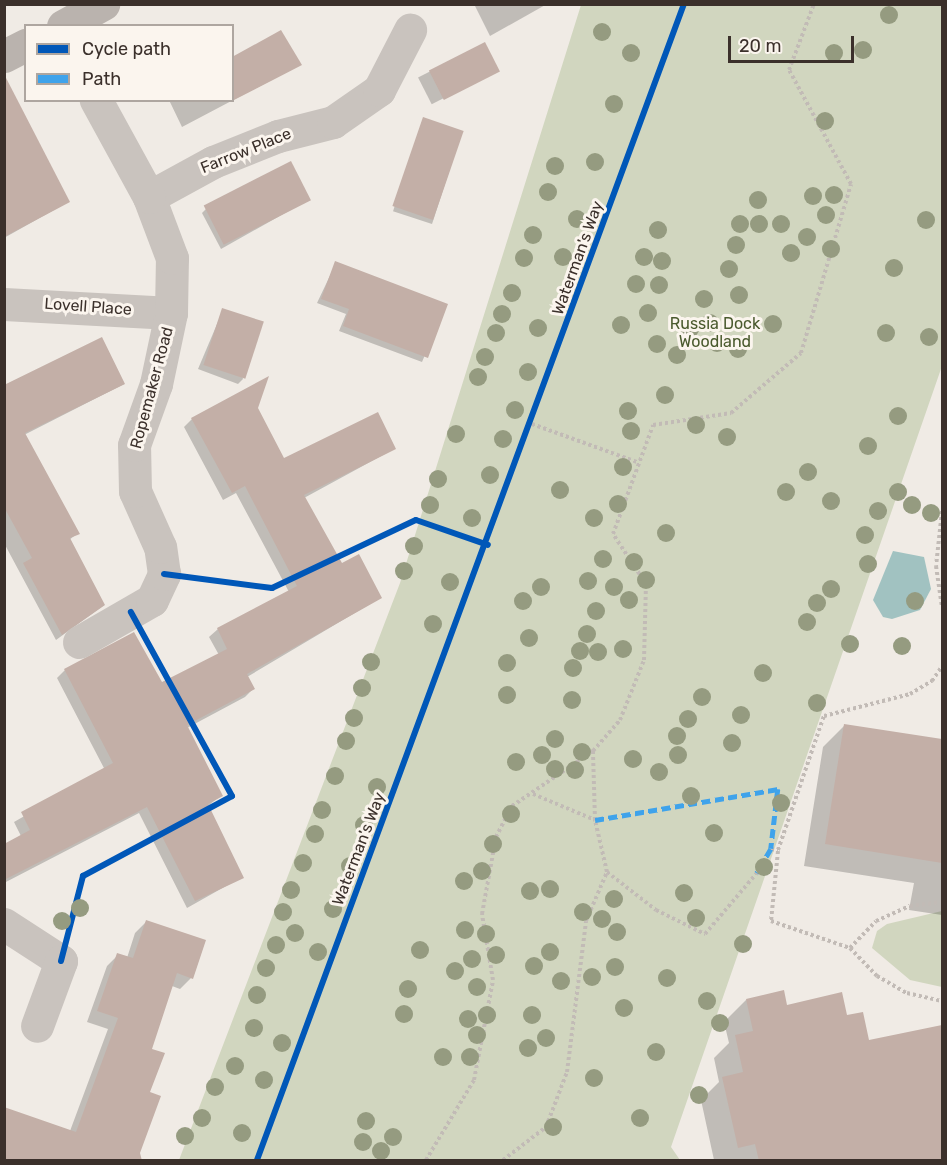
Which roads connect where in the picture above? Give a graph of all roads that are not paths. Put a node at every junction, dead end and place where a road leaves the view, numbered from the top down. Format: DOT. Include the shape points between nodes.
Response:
graph roads {
  1 [pos="103,4"];
  2 [pos="67,24"];
  3 [pos="410,30"];
  4 [pos="24,46"];
  5 [pos="4,56"];
  6 [pos="97,102"];
  7 [pos="149,197"];
  8 [pos="4,304"];
  9 [pos="171,313"];
  10 [pos="79,642"];
  11 [pos="4,924"];
  12 [pos="37,1026"];
  1 -- 2 [label="main road"];
  3 -- 7 [label="street, Farrow Place" via="379,90 333,122 278,135 213,162"];
  4 -- 5 [label="main road"];
  6 -- 7 [label="street, Ropemaker Road"];
  7 -- 9 [label="street, Ropemaker Road" via="172,258"];
  8 -- 9 [label="street, Lovell Place"];
  9 -- 10 [label="street, Ropemaker Road" via="156,384 135,445 135,491 160,547 164,574 152,600"];
  11 -- 12 [label="street" via="61,961"];
}
